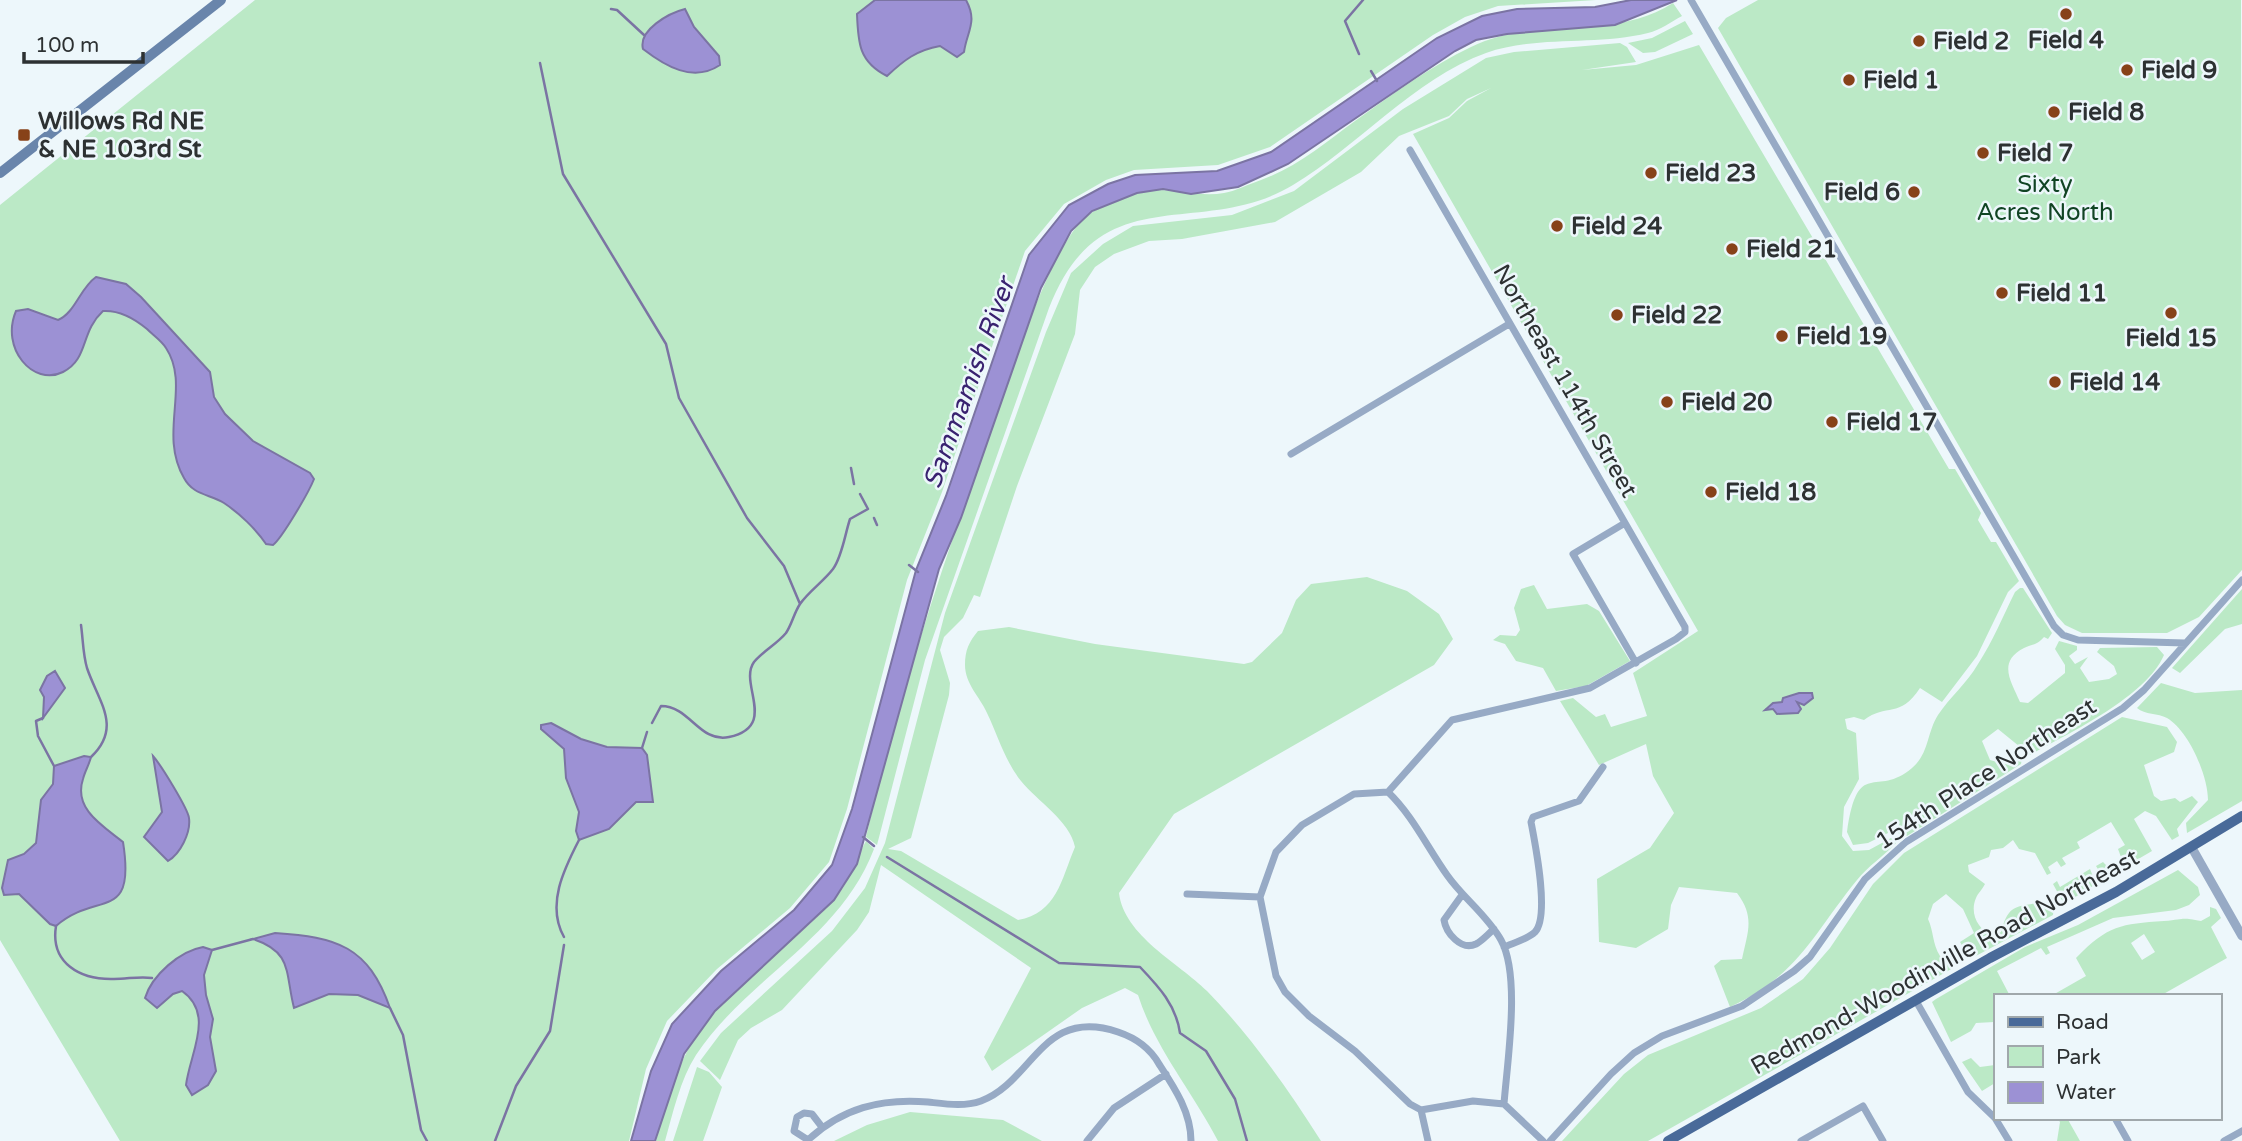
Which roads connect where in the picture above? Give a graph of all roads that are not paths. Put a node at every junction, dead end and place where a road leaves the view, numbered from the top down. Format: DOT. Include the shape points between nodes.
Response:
graph roads {
  1 [pos="221,0"];
  2 [pos="1691,0"];
  3 [pos="1410,150"];
  4 [pos="0,173"];
  5 [pos="1510,324"];
  6 [pos="1291,454"];
  7 [pos="1625,523"];
  8 [pos="2242,580"];
  9 [pos="2185,643"];
  10 [pos="1636,663"];
  11 [pos="1603,767"];
  12 [pos="1388,792"];
  13 [pos="2242,816"];
  14 [pos="2192,848"];
  15 [pos="1187,894"];
  16 [pos="1462,895"];
  17 [pos="1260,897"];
  18 [pos="1494,929"];
  19 [pos="2242,936"];
  20 [pos="1504,947"];
  21 [pos="1916,1001"];
  22 [pos="1166,1074"];
  23 [pos="1504,1104"];
  24 [pos="1421,1110"];
  25 [pos="1994,1117"];
  26 [pos="1996,1120"];
  27 [pos="2116,1120"];
  28 [pos="822,1127"];
  29 [pos="2242,1131"];
  30 [pos="807,1140"];
  31 [pos="1087,1141"];
  32 [pos="1191,1141"];
  33 [pos="1428,1141"];
  34 [pos="1543,1141"];
  35 [pos="1550,1141"];
  36 [pos="1668,1141"];
  37 [pos="1801,1141"];
  38 [pos="1883,1141"];
  39 [pos="2009,1141"];
  40 [pos="2128,1141"];
  41 [pos="2224,1141"];
  1 -- 4 [label="main road"];
  2 -- 9 [label="street" via="2054,626 2078,640"];
  3 -- 5 [label="street, Northeast 114th Street"];
  5 -- 6 [label="street"];
  5 -- 7 [label="street, Northeast 114th Street"];
  7 -- 10 [label="street, Northeast 114th Street" via="1683,621 1685,632"];
  7 -- 10 [label="street" via="1573,554"];
  8 -- 9 [label="street, 154th Place Northeast"];
  9 -- 35 [label="street, 154th Place Northeast" via="2116,714 1885,859 1810,957 1775,987 1742,1006 1661,1036 1634,1053"];
  10 -- 12 [label="street" via="1590,688 1452,720"];
  11 -- 20 [label="street" via="1579,801 1533,817 1540,867 1539,924 1534,934"];
  12 -- 16 [label="street" via="1404,808"];
  12 -- 17 [label="street" via="1354,794 1302,825 1276,852"];
  13 -- 14 [label="main road, Redmond-Woodinville Road Northeast"];
  14 -- 19 [label="street"];
  14 -- 21 [label="main road, Redmond-Woodinville Road Northeast"];
  15 -- 17 [label="street"];
  16 -- 18 [label="street"];
  16 -- 18 [label="street" via="1444,920 1449,934 1469,945"];
  17 -- 24 [label="street" via="1276,976 1285,992"];
  18 -- 20 [label="street"];
  20 -- 23 [label="street" via="1512,983"];
  21 -- 25 [label="street" via="1968,1092"];
  21 -- 36 [label="main road, Redmond-Woodinville Road Northeast"];
  22 -- 28 [label="street" via="1145,1046 1130,1036 1085,1028 1049,1040 1001,1090 981,1101 878,1102"];
  22 -- 31 [label="street" via="1114,1108"];
  22 -- 32 [label="street" via="1182,1103"];
  23 -- 24 [label="street" via="1473,1101"];
  23 -- 34 [label="street"];
  24 -- 33 [label="street"];
  26 -- 39 [label="street"];
  27 -- 40 [label="street"];
  28 -- 30 [label="street"];
  28 -- 30 [label="street" via="812,1114 797,1117 794,1130"];
  29 -- 41 [label="street"];
  37 -- 38 [label="street" via="1863,1106"];
}
